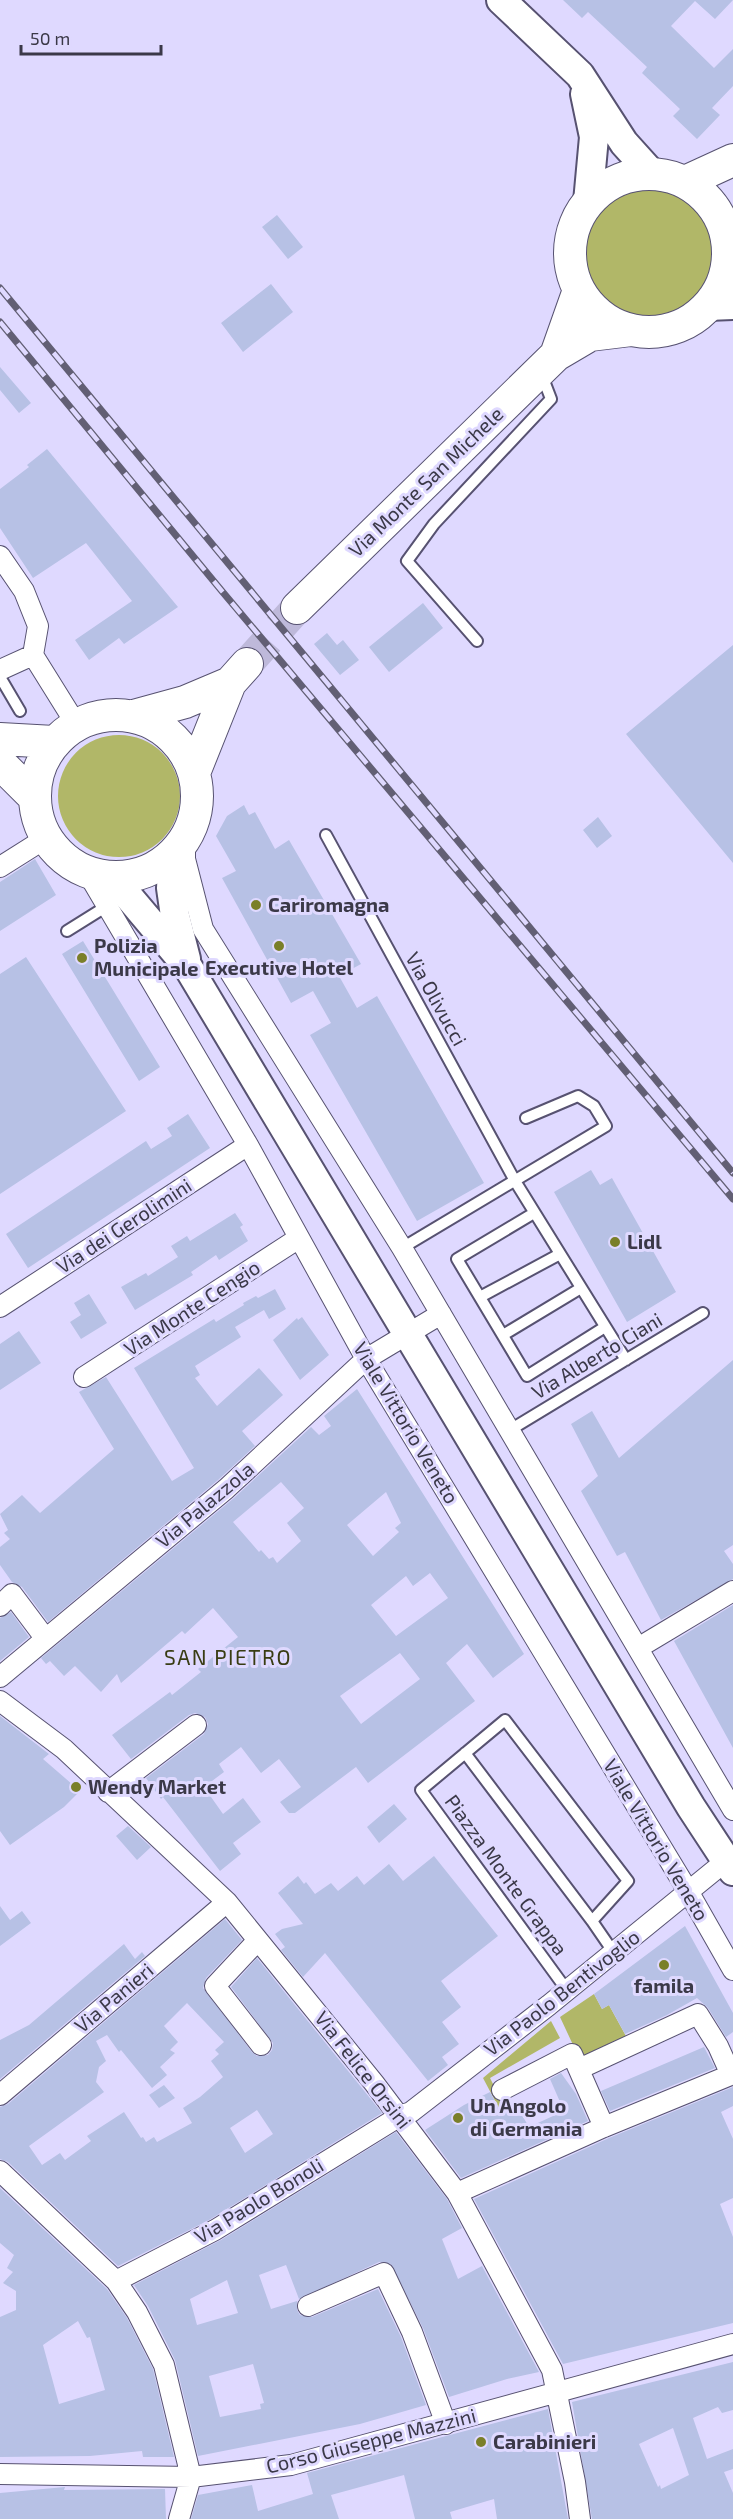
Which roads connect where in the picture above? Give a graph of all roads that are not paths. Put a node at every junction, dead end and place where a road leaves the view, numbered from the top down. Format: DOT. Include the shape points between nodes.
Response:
graph roads {
  1 [pos="501,0"];
  2 [pos="580,75"];
  3 [pos="733,160"];
  4 [pos="652,174"];
  5 [pos="733,179"];
  6 [pos="685,182"];
  7 [pos="588,202"];
  8 [pos="727,236"];
  9 [pos="579,290"];
  10 [pos="721,306"];
  11 [pos="632,330"];
  12 [pos="548,363"];
  13 [pos="0,556"];
  14 [pos="297,608"];
  15 [pos="477,641"];
  16 [pos="33,655"];
  17 [pos="0,670"];
  18 [pos="0,677"];
  19 [pos="20,711"];
  20 [pos="134,716"];
  21 [pos="65,733"];
  22 [pos="0,739"];
  23 [pos="0,763"];
  24 [pos="194,773"];
  25 [pos="34,797"];
  26 [pos="326,835"];
  27 [pos="46,838"];
  28 [pos="179,847"];
  29 [pos="0,867"];
  30 [pos="102,885"];
  31 [pos="67,931"];
  32 [pos="188,967"];
  33 [pos="526,1118"];
  34 [pos="248,1145"];
  35 [pos="515,1181"];
  36 [pos="534,1213"];
  37 [pos="299,1238"];
  38 [pos="402,1248"];
  39 [pos="560,1254"];
  40 [pos="581,1288"];
  41 [pos="480,1297"];
  42 [pos="0,1307"];
  43 [pos="703,1313"];
  44 [pos="441,1314"];
  45 [pos="605,1327"];
  46 [pos="409,1335"];
  47 [pos="503,1335"];
  48 [pos="366,1359"];
  49 [pos="626,1360"];
  50 [pos="84,1377"];
  51 [pos="510,1430"];
  52 [pos="733,1590"];
  53 [pos="0,1606"];
  54 [pos="45,1638"];
  55 [pos="638,1648"];
  56 [pos="0,1677"];
  57 [pos="0,1701"];
  58 [pos="196,1725"];
  59 [pos="465,1753"];
  60 [pos="108,1792"];
  61 [pos="733,1810"];
  62 [pos="730,1869"];
  63 [pos="688,1891"];
  64 [pos="227,1902"];
  65 [pos="592,1921"];
  66 [pos="258,1940"];
  67 [pos="614,1953"];
  68 [pos="733,1970"];
  69 [pos="566,1989"];
  70 [pos="261,2045"];
  71 [pos="579,2069"];
  72 [pos="732,2075"];
  73 [pos="502,2090"];
  74 [pos="0,2095"];
  75 [pos="400,2116"];
  76 [pos="604,2127"];
  77 [pos="0,2170"];
  78 [pos="457,2193"];
  79 [pos="116,2281"];
  80 [pos="308,2306"];
  81 [pos="733,2344"];
  82 [pos="556,2392"];
  83 [pos="446,2424"];
  84 [pos="0,2474"];
  85 [pos="191,2477"];
  86 [pos="179,2519"];
  87 [pos="580,2519"];
  1 -- 2 [label="main road"];
  2 -- 4 [label="main road" via="624,143"];
  2 -- 7 [label="main road" via="594,137"];
  3 -- 6 [label="main road"];
  4 -- 6 [label="main road"];
  4 -- 7 [label="main road" via="628,177 606,186"];
  5 -- 8 [label="main road"];
  6 -- 8 [label="main road" via="705,197"];
  7 -- 9 [label="main road" via="576,223 570,246"];
  8 -- 10 [label="main road" via="728,265 721,287"];
  9 -- 11 [label="main road" via="610,322"];
  9 -- 12 [label="main road, Via Monte San Michele"];
  10 -- 11 [label="main road" via="665,331"];
  11 -- 12 [label="main road, Via Monte San Michele" via="591,335"];
  12 -- 14 [label="main road, Via Monte San Michele"];
  12 -- 15 [label="lane" via="551,399 434,524 407,561"];
  13 -- 16 [label="street" via="24,591 38,626"];
  16 -- 17 [label="street"];
  16 -- 21 [label="street"];
  18 -- 19 [label="lane"];
  20 -- 21 [label="main road" via="94,717"];
  20 -- 24 [label="main road" via="154,723 172,736 186,753"];
  20 -- 24 [label="main road" via="185,702 238,674"];
  21 -- 22 [label="main road"];
  21 -- 25 [label="main road" via="43,758"];
  23 -- 25 [label="main road"];
  24 -- 28 [label="main road" via="198,796 194,819"];
  25 -- 27 [label="main road"];
  26 -- 35 [label="lane, Via Olivucci"];
  27 -- 29 [label="street"];
  27 -- 30 [label="main road" via="64,858"];
  28 -- 30 [label="main road" via="155,867"];
  28 -- 32 [label="main road" via="171,888"];
  28 -- 38 [label="street" via="203,929"];
  30 -- 31 [label="lane"];
  30 -- 32 [label="main road"];
  30 -- 34 [label="street, Viale Vittorio Veneto"];
  32 -- 46 [label="main road"];
  33 -- 35 [label="lane" via="578,1096 594,1106 606,1126"];
  34 -- 37 [label="street, Viale Vittorio Veneto"];
  34 -- 42 [label="street, Via dei Gerolimini"];
  35 -- 36 [label="lane, Via Olivucci"];
  35 -- 38 [label="lane"];
  36 -- 39 [label="lane, Via Olivucci"];
  36 -- 41 [label="lane" via="457,1259"];
  37 -- 48 [label="street, Viale Vittorio Veneto"];
  37 -- 50 [label="street, Via Monte Cengio"];
  38 -- 44 [label="street"];
  39 -- 40 [label="lane, Via Olivucci"];
  39 -- 41 [label="lane"];
  40 -- 45 [label="lane, Via Olivucci"];
  40 -- 47 [label="lane"];
  41 -- 47 [label="lane"];
  43 -- 49 [label="lane, Via Alberto Ciani"];
  44 -- 46 [label="street, Via Palazzola"];
  44 -- 51 [label="street"];
  45 -- 47 [label="lane" via="527,1376"];
  45 -- 49 [label="lane, Via Olivucci"];
  46 -- 48 [label="street, Via Palazzola"];
  46 -- 62 [label="main road"];
  48 -- 54 [label="street, Via Palazzola" via="226,1489"];
  48 -- 63 [label="street, Viale Vittorio Veneto"];
  49 -- 51 [label="lane, Via Alberto Ciani"];
  51 -- 55 [label="street"];
  52 -- 55 [label="street"];
  53 -- 54 [label="street" via="12,1594"];
  54 -- 56 [label="street, Via Palazzola"];
  55 -- 61 [label="street"];
  57 -- 60 [label="street, Via Felice Orsini" via="64,1749"];
  58 -- 60 [label="street"];
  59 -- 65 [label="lane"];
  59 -- 65 [label="lane, Piazza Monte Grappa" via="505,1720 614,1862 628,1881"];
  59 -- 69 [label="lane, Piazza Monte Grappa" via="421,1790"];
  60 -- 64 [label="street, Via Felice Orsini"];
  62 -- 63 [label="street, Via Paolo Bentivoglio"];
  63 -- 67 [label="street, Via Paolo Bentivoglio"];
  63 -- 68 [label="street, Viale Vittorio Veneto"];
  64 -- 66 [label="street, Via Felice Orsini"];
  64 -- 74 [label="street, Via Panieri"];
  65 -- 67 [label="lane"];
  66 -- 70 [label="street" via="215,1986"];
  66 -- 75 [label="street, Via Felice Orsini"];
  67 -- 69 [label="street, Via Paolo Bentivoglio"];
  69 -- 75 [label="street, Via Paolo Bentivoglio" via="411,2112"];
  71 -- 72 [label="street" via="698,2014"];
  71 -- 73 [label="street" via="572,2054"];
  71 -- 76 [label="street"];
  72 -- 76 [label="street"];
  75 -- 78 [label="street, Via Felice Orsini"];
  75 -- 79 [label="street, Via Paolo Bonoli" via="215,2230"];
  76 -- 78 [label="street"];
  77 -- 79 [label="street"];
  78 -- 82 [label="street, Via Felice Orsini" via="552,2370"];
  79 -- 85 [label="street" via="164,2365"];
  80 -- 83 [label="street" via="384,2273 412,2332"];
  81 -- 82 [label="street, Corso Giuseppe Mazzini"];
  82 -- 83 [label="street, Corso Giuseppe Mazzini"];
  82 -- 87 [label="street, Via Felice Orsini"];
  83 -- 85 [label="street, Corso Giuseppe Mazzini" via="291,2465"];
  84 -- 85 [label="street, Corso Giuseppe Mazzini"];
  85 -- 86 [label="street"];
}
